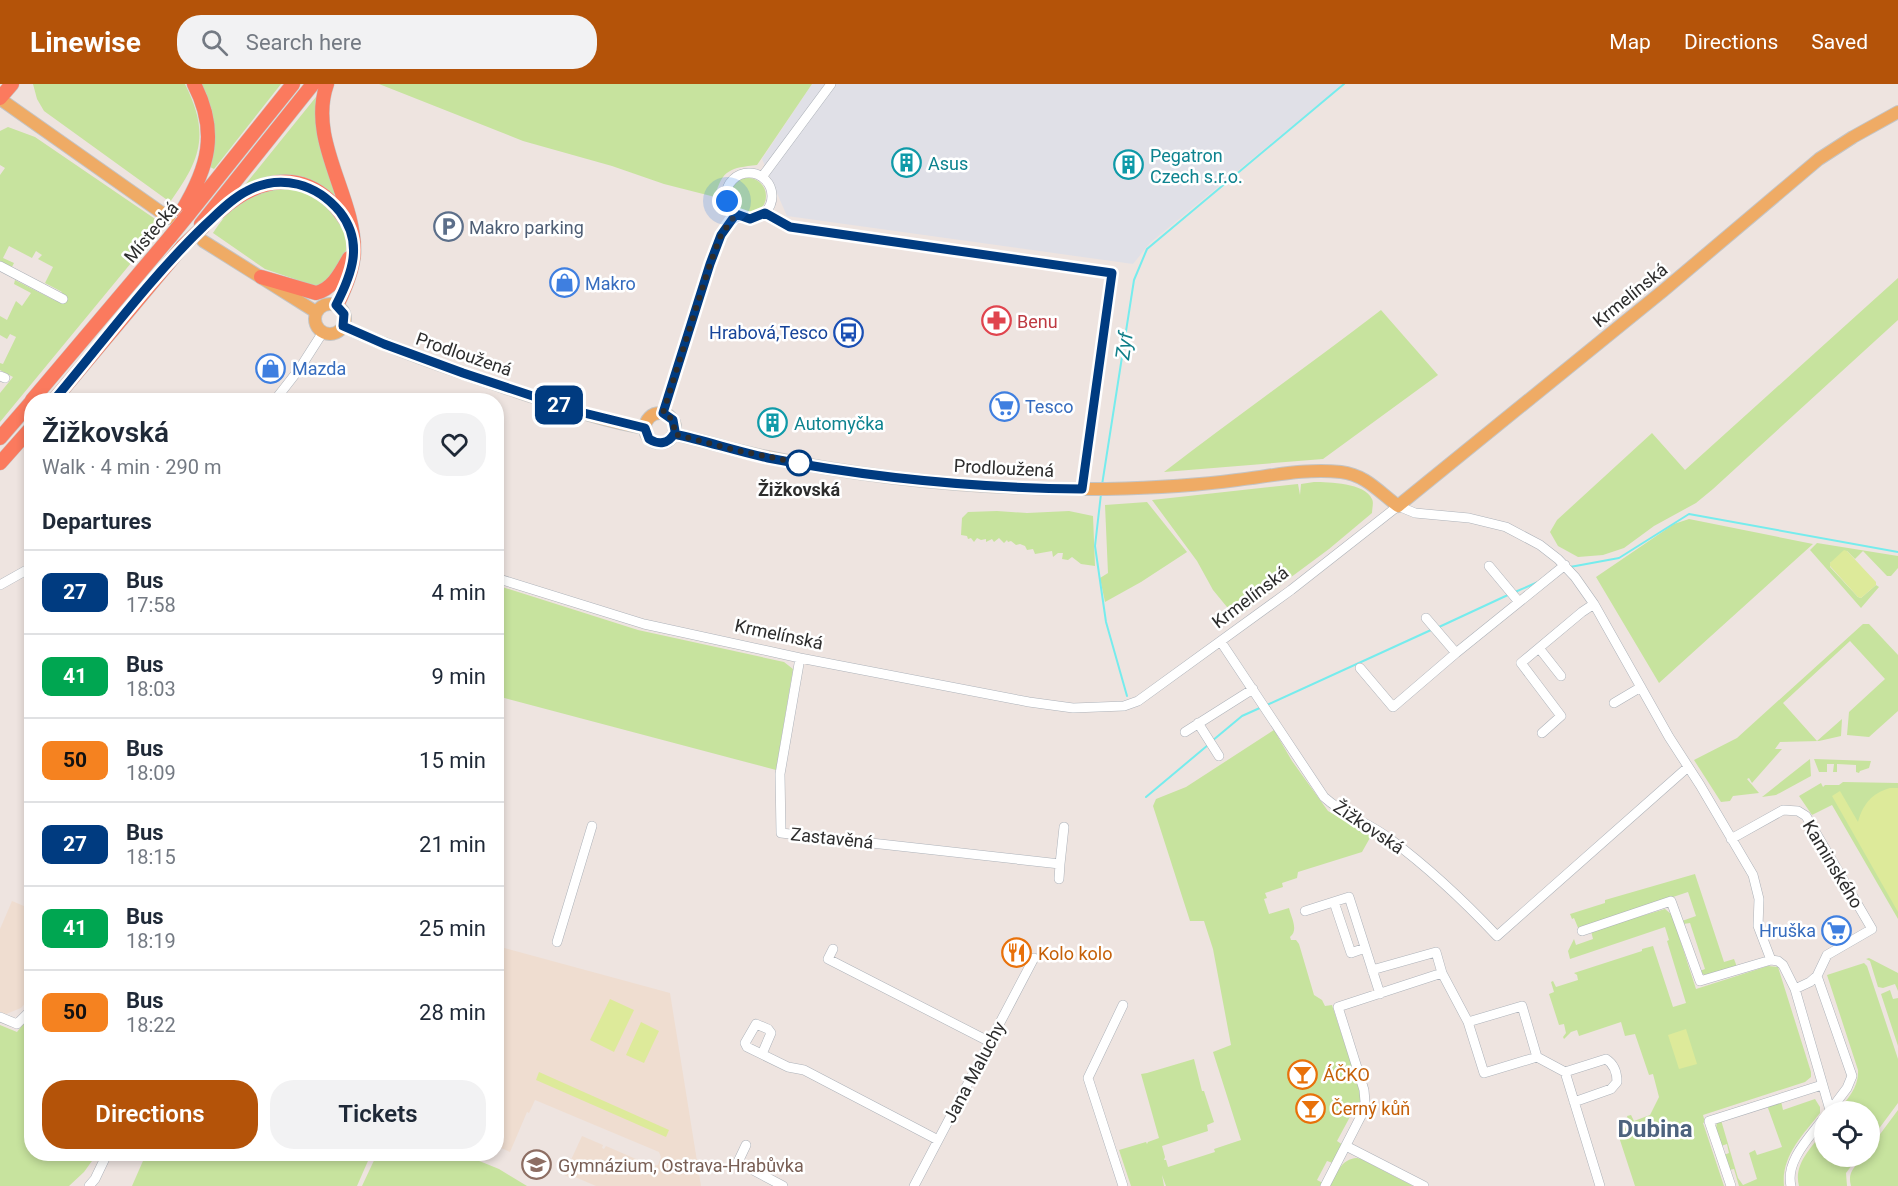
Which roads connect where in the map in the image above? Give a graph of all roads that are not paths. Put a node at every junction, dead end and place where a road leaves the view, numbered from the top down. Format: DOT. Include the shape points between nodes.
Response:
graph roads {
  1 [pos="12,84"];
  2 [pos="194,84"];
  3 [pos="293,84"];
  4 [pos="314,84"];
  5 [pos="327,84"];
  6 [pos="831,84"];
  7 [pos="0,98"];
  8 [pos="1898,112"];
  9 [pos="762,177"];
  10 [pos="736,214"];
  11 [pos="180,215"];
  12 [pos="349,224"];
  13 [pos="203,225"];
  14 [pos="203,241"];
  15 [pos="354,251"];
  16 [pos="0,266"];
  17 [pos="261,277"];
  18 [pos="63,299"];
  19 [pos="336,305"];
  20 [pos="316,312"];
  21 [pos="343,326"];
  22 [pos="323,332"];
  23 [pos="39,393"];
  24 [pos="60,393"];
  25 [pos="280,393"];
  26 [pos="24,410"];
  27 [pos="663,413"];
  28 [pos="645,428"];
  29 [pos="674,434"];
  30 [pos="24,436"];
  31 [pos="0,438"];
  32 [pos="0,463"];
  33 [pos="1398,506"];
  34 [pos="1565,565"];
  35 [pos="1489,566"];
  36 [pos="24,572"];
  37 [pos="504,580"];
  38 [pos="0,585"];
  39 [pos="1519,602"];
  40 [pos="1594,604"];
  41 [pos="1426,618"];
  42 [pos="1221,642"];
  43 [pos="1539,648"];
  44 [pos="1456,653"];
  45 [pos="800,658"];
  46 [pos="1360,668"];
  47 [pos="1561,676"];
  48 [pos="1641,687"];
  49 [pos="1252,689"];
  50 [pos="1614,703"];
  51 [pos="1570,710"];
  52 [pos="1561,716"];
  53 [pos="1198,723"];
  54 [pos="1185,732"];
  55 [pos="1542,733"];
  56 [pos="1219,756"];
  57 [pos="1688,767"];
  58 [pos="592,826"];
  59 [pos="1064,827"];
  60 [pos="1731,839"];
  61 [pos="1060,864"];
  62 [pos="1059,879"];
  63 [pos="1334,902"];
  64 [pos="1305,911"];
  65 [pos="1582,931"];
  66 [pos="557,942"];
  67 [pos="833,948"];
  68 [pos="1365,948"];
  69 [pos="1034,958"];
  70 [pos="1771,960"];
  71 [pos="1372,970"];
  72 [pos="1442,973"];
  73 [pos="1817,976"];
  74 [pos="1795,989"];
  75 [pos="1380,994"];
  76 [pos="1123,1005"];
  77 [pos="0,1017"];
  78 [pos="24,1017"];
  79 [pos="1468,1022"];
  80 [pos="990,1042"];
  81 [pos="762,1054"];
  82 [pos="1537,1057"];
  83 [pos="1565,1072"];
  84 [pos="1822,1085"];
  85 [pos="1825,1101"];
  86 [pos="1837,1101"];
  87 [pos="1575,1102"];
  88 [pos="1814,1133"];
  89 [pos="938,1140"];
  90 [pos="746,1145"];
  91 [pos="1346,1146"];
  92 [pos="104,1161"];
  93 [pos="89,1186"];
  94 [pos="783,1186"];
  95 [pos="914,1186"];
  96 [pos="1124,1186"];
  97 [pos="1325,1186"];
  98 [pos="1424,1186"];
  99 [pos="1600,1186"];
  100 [pos="1731,1186"];
  101 [pos="1791,1186"];
  1 -- 7 [label="highway"];
  2 -- 11 [label="highway" via="206,116 207,152 202,174"];
  3 -- 11 [label="highway, Místecká"];
  4 -- 13 [label="highway, Místecká"];
  5 -- 12 [label="highway" via="322,96 324,134"];
  6 -- 9 [label="street"];
  7 -- 11 [label="main road"];
  8 -- 33 [label="main road, Krmelínská" via="1819,159"];
  9 -- 10 [label="street" via="747,173 733,180 727,201"];
  9 -- 10 [label="street" via="772,192 768,209 750,219"];
  10 -- 27 [label="street" via="721,235 710,264"];
  11 -- 23 [label="highway, Místecká, bridge" via="147,265"];
  12 -- 13 [label="highway" via="321,194 302,185 281,182 247,191"];
  12 -- 15 [label="highway"];
  13 -- 24 [label="highway, Místecká, bridge"];
  14 -- 17 [label="main road"];
  15 -- 17 [label="highway" via="324,291 316,293"];
  15 -- 19 [label="highway" via="349,277"];
  16 -- 18 [label="street"];
  17 -- 20 [label="main road"];
  19 -- 20 [label="main road" via="325,304"];
  19 -- 21 [label="main road" via="344,314"];
  20 -- 22 [label="main road" via="315,323"];
  21 -- 22 [label="main road" via="334,333"];
  21 -- 28 [label="main road, Prodloužená" via="463,373 584,413"];
  22 -- 25 [label="street"];
  26 -- 31 [label="highway, Místecká"];
  27 -- 28 [label="main road" via="652,415"];
  27 -- 29 [label="main road" via="674,423"];
  28 -- 29 [label="main road" via="649,439 657,443 666,442"];
  29 -- 33 [label="main road, Prodloužená" via="766,457 872,475 980,486 1109,489 1326,471 1351,474 1367,481"];
  30 -- 32 [label="highway"];
  33 -- 34 [label="street" via="1415,513 1469,518 1506,527 1530,538"];
  33 -- 42 [label="street, Krmelínská"];
  34 -- 39 [label="street"];
  34 -- 40 [label="street"];
  35 -- 39 [label="street"];
  36 -- 38 [label="street"];
  37 -- 45 [label="street, Krmelínská" via="644,624"];
  39 -- 44 [label="street"];
  40 -- 43 [label="street"];
  40 -- 48 [label="street"];
  41 -- 44 [label="street"];
  42 -- 45 [label="street, Krmelínská" via="1138,702 1105,708 1029,702"];
  42 -- 49 [label="street, Žižkovská"];
  43 -- 47 [label="street"];
  43 -- 52 [label="street" via="1521,663"];
  44 -- 46 [label="street" via="1393,706"];
  45 -- 61 [label="street, Zastavěná" via="780,774 781,832"];
  48 -- 50 [label="street"];
  48 -- 57 [label="street"];
  49 -- 53 [label="street"];
  49 -- 57 [label="street, Žižkovská" via="1324,796 1337,809 1388,837 1418,861 1497,936"];
  51 -- 52 [label="street"];
  52 -- 55 [label="street"];
  53 -- 54 [label="street"];
  53 -- 56 [label="street"];
  57 -- 60 [label="street"];
  58 -- 66 [label="street"];
  59 -- 61 [label="street"];
  60 -- 70 [label="street" via="1757,886 1758,926"];
  60 -- 73 [label="street, Kaminského" via="1784,810 1806,816 1872,929 1827,955"];
  61 -- 62 [label="street"];
  63 -- 64 [label="street"];
  63 -- 68 [label="street" via="1351,953"];
  63 -- 68 [label="street" via="1349,897"];
  65 -- 70 [label="street" via="1671,901 1700,981"];
  67 -- 80 [label="street" via="828,959"];
  68 -- 71 [label="street"];
  69 -- 80 [label="street, Jana Maluchy"];
  70 -- 74 [label="street" via="1783,965"];
  71 -- 72 [label="street" via="1436,952"];
  71 -- 75 [label="street"];
  72 -- 75 [label="street"];
  72 -- 79 [label="street"];
  73 -- 74 [label="street"];
  73 -- 86 [label="street" via="1852,1076"];
  74 -- 84 [label="street"];
  75 -- 91 [label="street" via="1338,1007 1365,1102"];
  76 -- 96 [label="street" via="1088,1078"];
  77 -- 78 [label="street" via="17,1024"];
  79 -- 82 [label="street" via="1522,1006"];
  79 -- 82 [label="street" via="1484,1074"];
  80 -- 89 [label="street, Jana Maluchy"];
  81 -- 89 [label="street" via="804,1070"];
  82 -- 83 [label="street"];
  83 -- 87 [label="street"];
  83 -- 87 [label="street" via="1606,1059 1617,1077 1611,1089"];
  84 -- 85 [label="street"];
  84 -- 100 [label="street" via="1709,1121"];
  87 -- 99 [label="street"];
  88 -- 101 [label="street" via="1790,1169"];
  89 -- 95 [label="street, Jana Maluchy"];
  90 -- 94 [label="street" via="738,1162"];
  91 -- 97 [label="street"];
  91 -- 98 [label="street"];
  92 -- 93 [label="street"];
}
